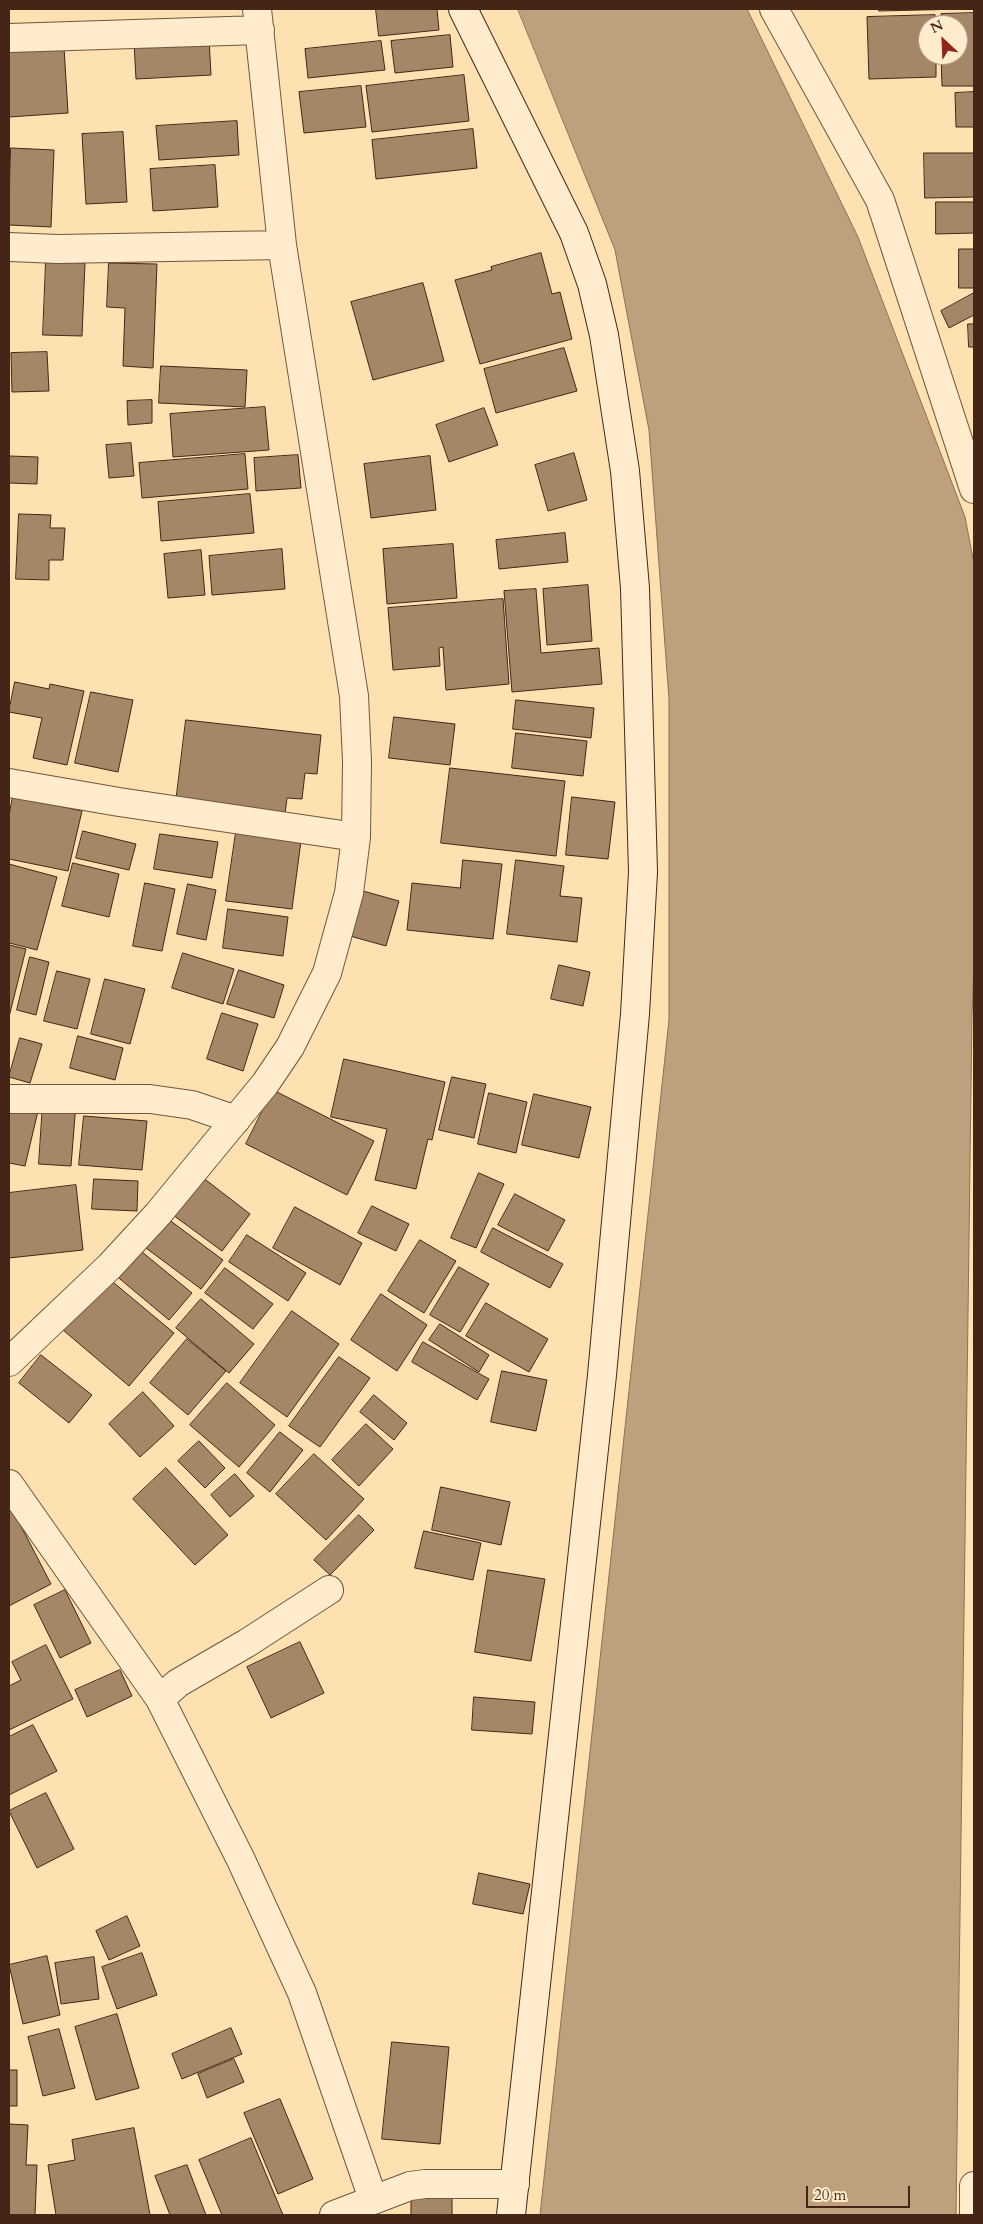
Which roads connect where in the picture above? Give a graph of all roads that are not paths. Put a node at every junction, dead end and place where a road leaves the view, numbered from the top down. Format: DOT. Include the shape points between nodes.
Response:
graph roads {
  1 [pos="463,9"];
  2 [pos="774,9"];
  3 [pos="259,19"];
  4 [pos="9,38"];
  5 [pos="282,245"];
  6 [pos="9,247"];
  7 [pos="974,488"];
  8 [pos="9,783"];
  9 [pos="356,837"];
  10 [pos="9,1099"];
  11 [pos="236,1120"];
  12 [pos="9,1362"];
  13 [pos="9,1484"];
  14 [pos="329,1590"];
  15 [pos="160,1699"];
  16 [pos="515,2184"];
  17 [pos="974,2186"];
  18 [pos="373,2199"];
  19 [pos="334,2215"];
  20 [pos="511,2215"];
  21 [pos="974,2215"];
  1 -- 16 [label="street" via="574,233 592,284 604,335 625,471 635,588 642,872 635,1014 603,1365"];
  2 -- 7 [label="street" via="880,200"];
  3 -- 4 [label="street"];
  3 -- 5 [label="street"];
  5 -- 6 [label="street"];
  5 -- 9 [label="street" via="354,696"];
  8 -- 9 [label="street"];
  9 -- 11 [label="street" via="349,893 327,973 290,1047"];
  10 -- 11 [label="street" via="150,1099 192,1105"];
  11 -- 12 [label="street" via="110,1266"];
  13 -- 15 [label="street"];
  14 -- 15 [label="street" via="178,1683"];
  15 -- 18 [label="street" via="241,1860 302,1993"];
  16 -- 18 [label="street" via="425,2184 398,2189"];
  16 -- 20 [label="street"];
  17 -- 21 [label="street"];
  18 -- 19 [label="street"];
}
